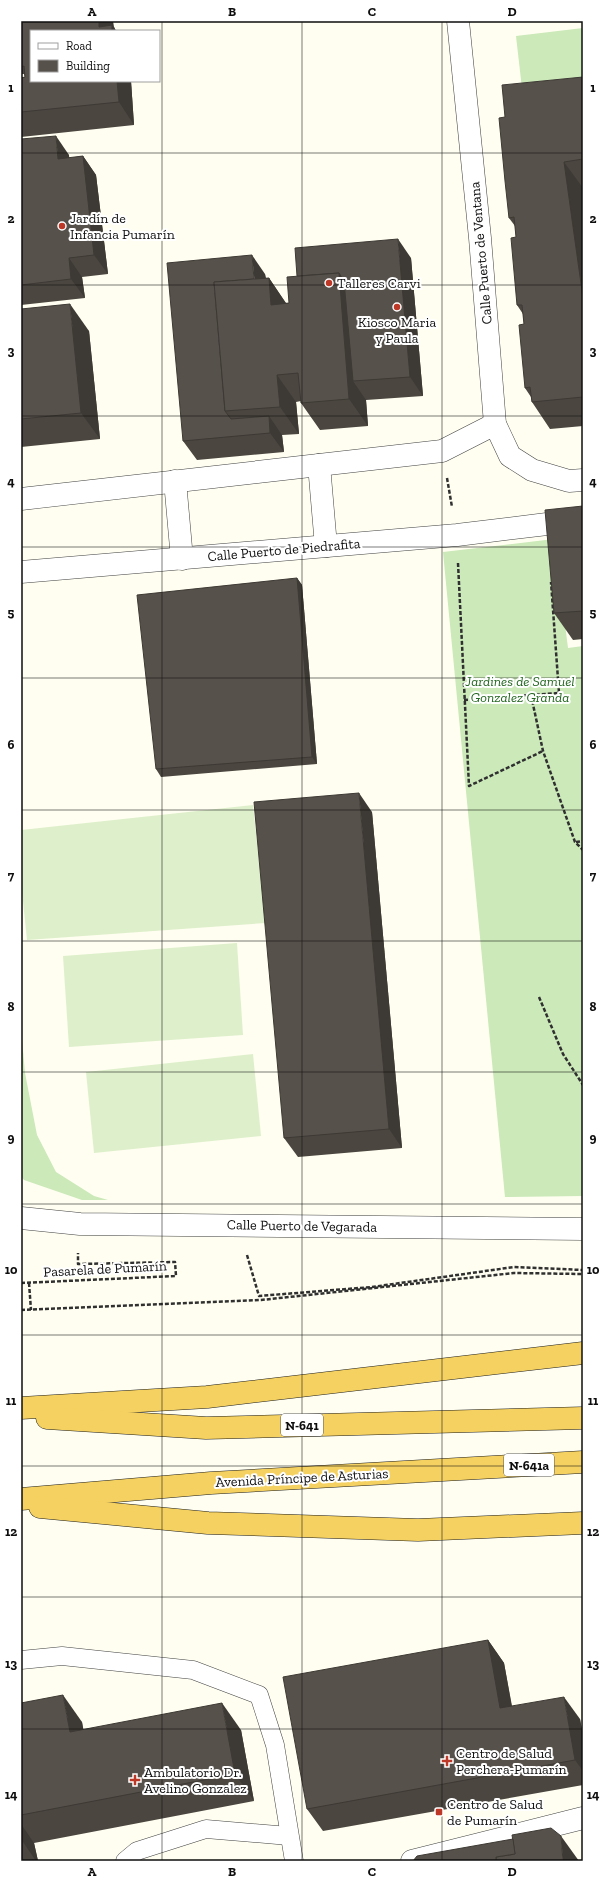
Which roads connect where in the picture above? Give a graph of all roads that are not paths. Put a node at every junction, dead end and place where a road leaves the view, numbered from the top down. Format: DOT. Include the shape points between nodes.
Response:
graph roads {
  1 [pos="458,21"];
  2 [pos="495,424"];
  3 [pos="319,465"];
  4 [pos="583,480"];
  5 [pos="175,481"];
  6 [pos="21,499"];
  7 [pos="548,524"];
  8 [pos="326,546"];
  9 [pos="182,559"];
  10 [pos="21,572"];
  11 [pos="21,1218"];
  12 [pos="583,1229"];
  13 [pos="583,1353"];
  14 [pos="21,1408"];
  15 [pos="21,1416"];
  16 [pos="583,1418"];
  17 [pos="583,1462"];
  18 [pos="21,1499"];
  19 [pos="21,1505"];
  20 [pos="583,1523"];
  21 [pos="21,1660"];
  22 [pos="583,1818"];
  23 [pos="290,1836"];
  24 [pos="125,1861"];
  25 [pos="294,1861"];
  26 [pos="412,1861"];
  1 -- 2 [label="street, Calle Puerto de Ventana" via="480,238"];
  2 -- 3 [label="street" via="442,451"];
  2 -- 4 [label="street, Calle Puerto de Ventana" via="510,456 532,470 569,481"];
  3 -- 5 [label="street"];
  3 -- 8 [label="street"];
  5 -- 6 [label="street"];
  5 -- 9 [label="street"];
  7 -- 8 [label="street, Calle Puerto de Piedrafita"];
  8 -- 9 [label="street, Calle Puerto de Piedrafita"];
  9 -- 10 [label="street, Calle Puerto de Piedrafita"];
  11 -- 12 [label="street, Calle Puerto de Vegarada" via="80,1224"];
  13 -- 14 [label="highway" via="207,1397"];
  15 -- 16 [label="highway, N-641" via="206,1428"];
  17 -- 18 [label="highway, Avenida Príncipe de Asturias / N-641a" via="211,1483"];
  19 -- 20 [label="highway" via="208,1523 410,1530"];
  21 -- 23 [label="lane" via="62,1656 193,1670 259,1695 275,1745"];
  22 -- 26 [label="street"];
  23 -- 24 [label="lane" via="206,1830 137,1851"];
  23 -- 25 [label="lane"];
}
